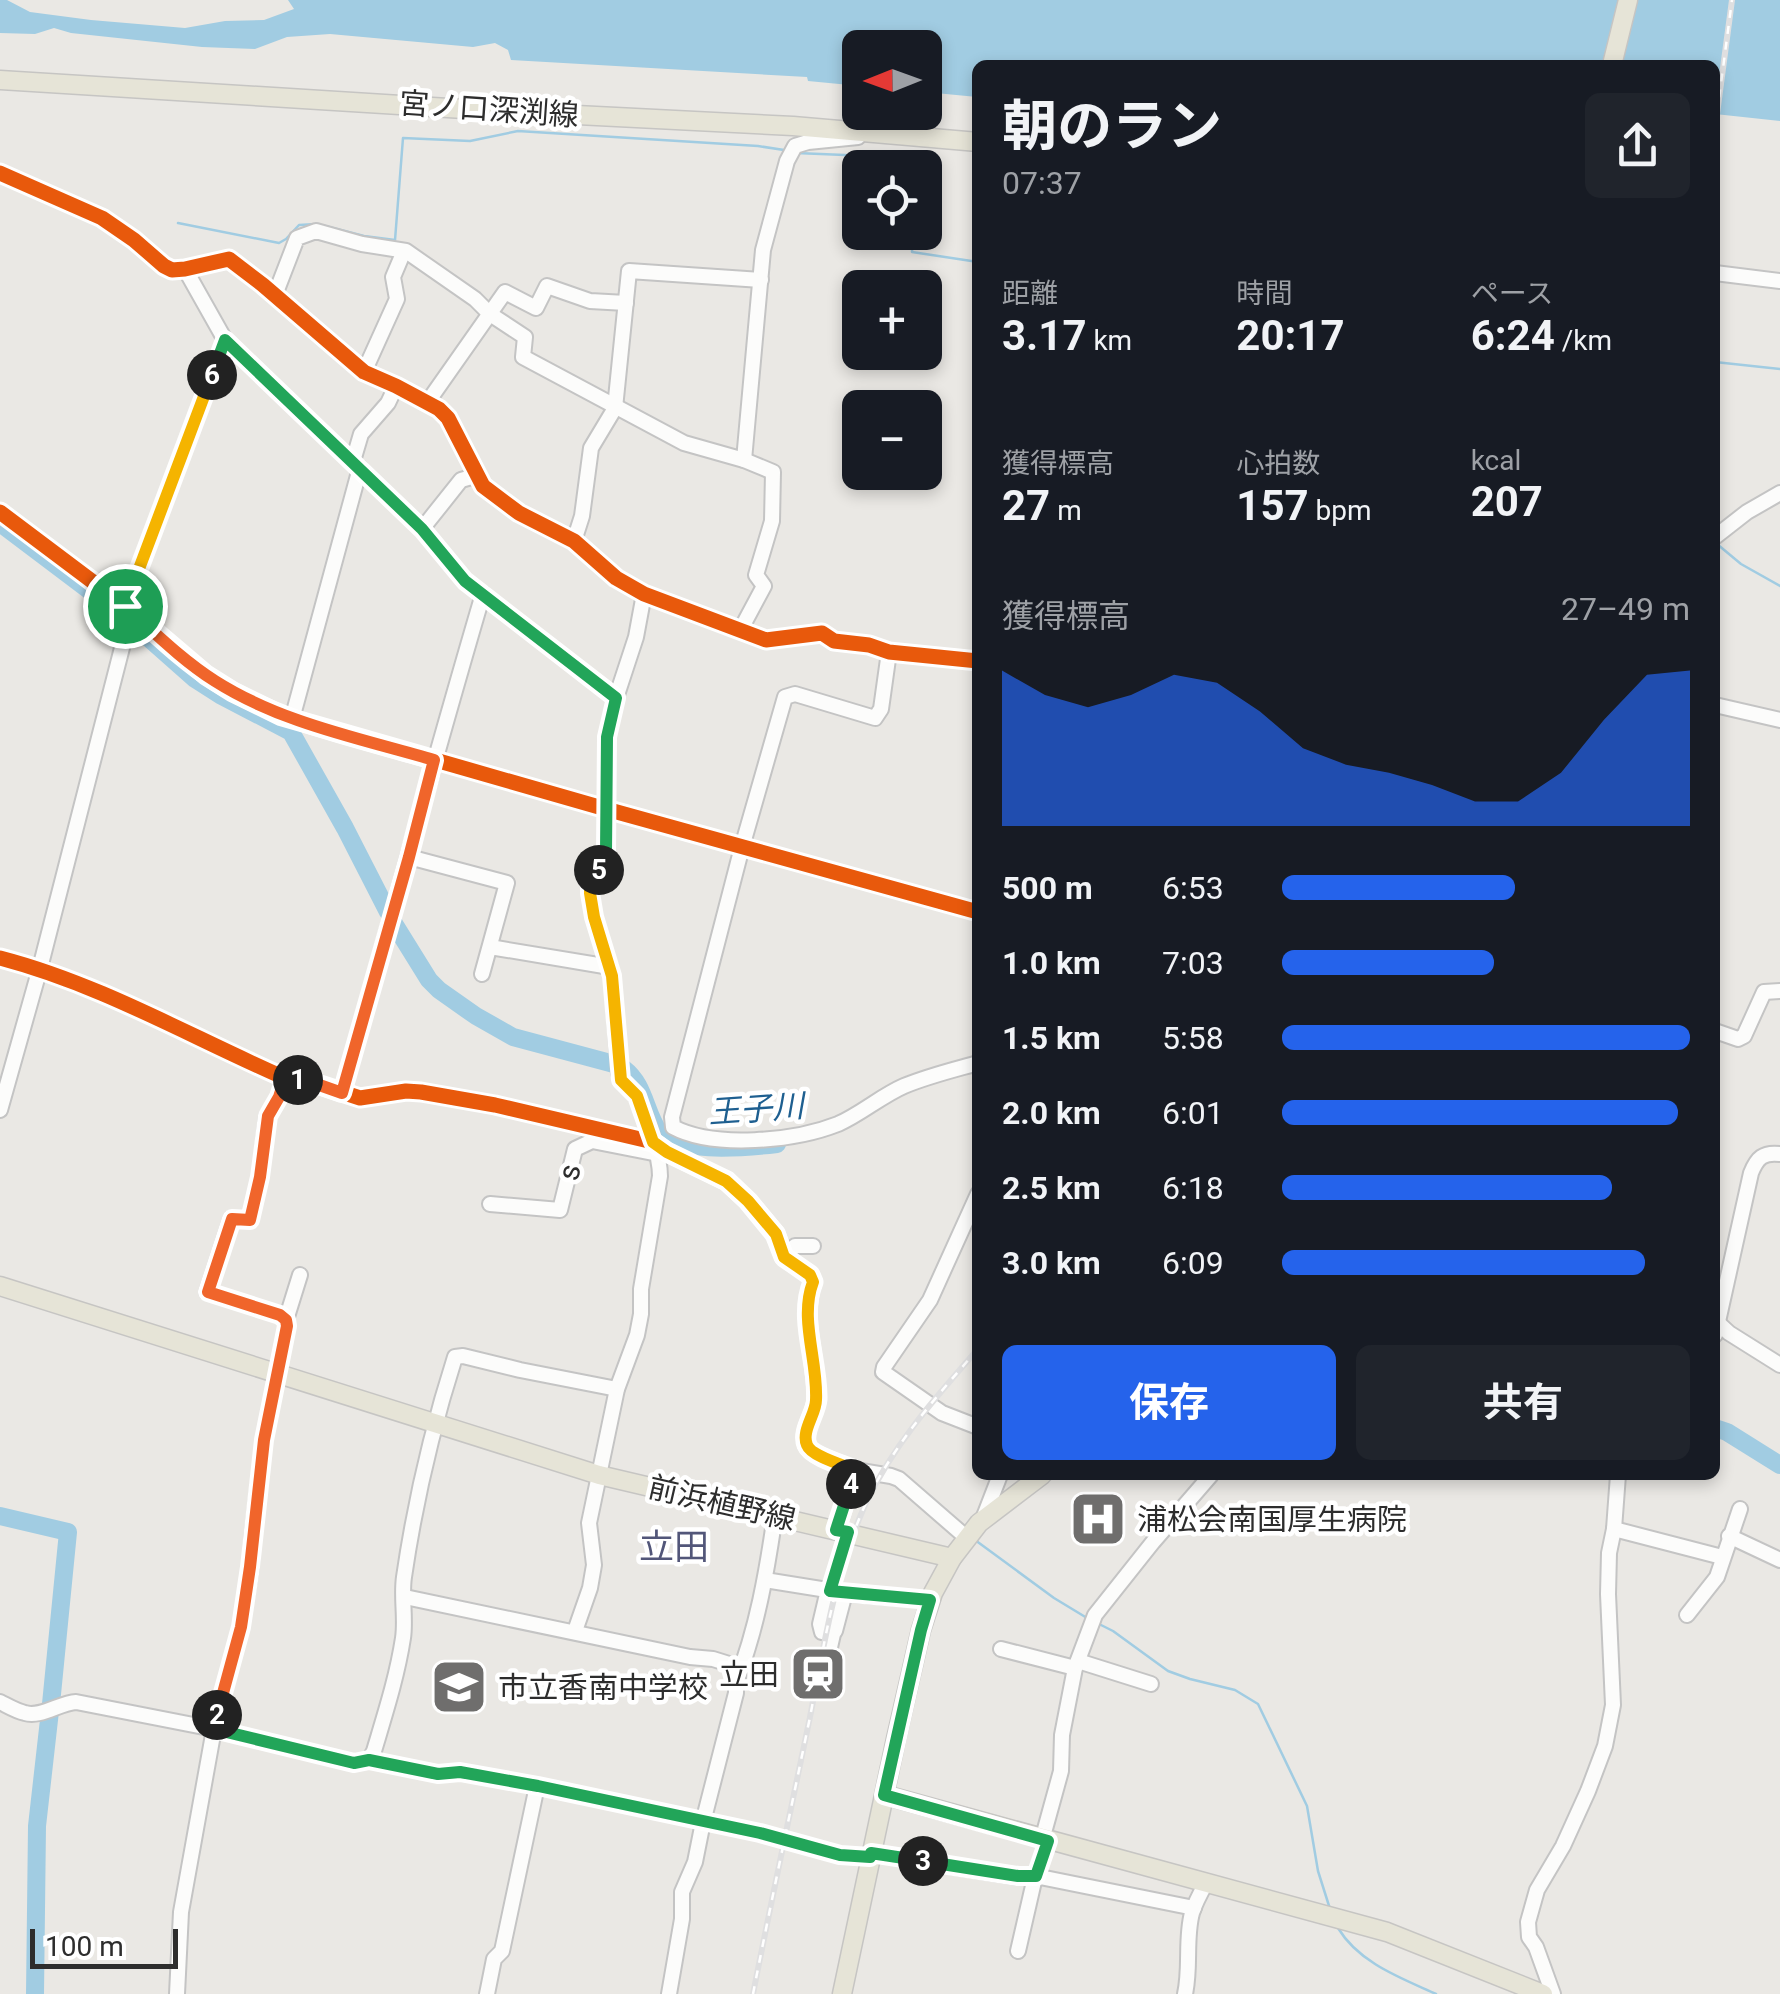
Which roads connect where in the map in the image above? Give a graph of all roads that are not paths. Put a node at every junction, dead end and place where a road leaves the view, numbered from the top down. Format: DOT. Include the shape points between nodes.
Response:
graph roads {
  1 [pos="1628,0"];
  2 [pos="1613,60"];
  3 [pos="0,80"];
  4 [pos="879,134"];
  5 [pos="972,142"];
  6 [pos="0,174"];
  7 [pos="404,250"];
  8 [pos="185,269"];
  9 [pos="1720,273"];
  10 [pos="761,280"];
  11 [pos="1780,281"];
  12 [pos="275,295"];
  13 [pos="626,303"];
  14 [pos="490,314"];
  15 [pos="225,340"];
  16 [pos="364,372"];
  17 [pos="396,386"];
  18 [pos="427,402"];
  19 [pos="615,408"];
  20 [pos="744,460"];
  21 [pos="356,465"];
  22 [pos="476,476"];
  23 [pos="1780,493"];
  24 [pos="0,512"];
  25 [pos="422,529"];
  26 [pos="1720,533"];
  27 [pos="574,541"];
  28 [pos="482,594"];
  29 [pos="644,594"];
  30 [pos="129,616"];
  31 [pos="742,630"];
  32 [pos="889,652"];
  33 [pos="972,659"];
  34 [pos="616,698"];
  35 [pos="1720,706"];
  36 [pos="292,719"];
  37 [pos="1780,720"];
  38 [pos="434,760"];
  39 [pos="606,810"];
  40 [pos="742,846"];
  41 [pos="409,857"];
  42 [pos="972,910"];
  43 [pos="490,947"];
  44 [pos="0,958"];
  45 [pos="610,967"];
  46 [pos="40,968"];
  47 [pos="482,974"];
  48 [pos="1780,992"];
  49 [pos="1720,1033"];
  50 [pos="972,1065"];
  51 [pos="285,1078"];
  52 [pos="342,1093"];
  53 [pos="0,1110"];
  54 [pos="672,1128"];
  55 [pos="654,1144"];
  56 [pos="1780,1154"];
  57 [pos="490,1204"];
  58 [pos="972,1207"];
  59 [pos="813,1246"];
  60 [pos="784,1257"];
  61 [pos="300,1274"];
  62 [pos="0,1286"];
  63 [pos="1720,1309"];
  64 [pos="286,1320"];
  65 [pos="1720,1328"];
  66 [pos="1780,1365"];
  67 [pos="277,1375"];
  68 [pos="617,1389"];
  69 [pos="434,1424"];
  70 [pos="972,1425"];
  71 [pos="855,1470"];
  72 [pos="598,1474"];
  73 [pos="998,1480"];
  74 [pos="1035,1480"];
  75 [pos="1207,1480"];
  76 [pos="1618,1480"];
  77 [pos="1740,1510"];
  78 [pos="775,1515"];
  79 [pos="983,1520"];
  80 [pos="1614,1528"];
  81 [pos="842,1531"];
  82 [pos="1729,1536"];
  83 [pos="967,1538"];
  84 [pos="952,1558"];
  85 [pos="1722,1558"];
  86 [pos="1780,1560"];
  87 [pos="765,1580"];
  88 [pos="834,1591"];
  89 [pos="405,1596"];
  90 [pos="930,1600"];
  91 [pos="1687,1615"];
  92 [pos="574,1631"];
  93 [pos="1002,1649"];
  94 [pos="1076,1664"];
  95 [pos="824,1674"];
  96 [pos="736,1682"];
  97 [pos="1151,1684"];
  98 [pos="0,1702"];
  99 [pos="214,1729"];
  100 [pos="369,1760"];
  101 [pos="538,1786"];
  102 [pos="884,1795"];
  103 [pos="702,1822"];
  104 [pos="1045,1840"];
  105 [pos="871,1855"];
  106 [pos="1036,1876"];
  107 [pos="1206,1883"];
  108 [pos="1194,1908"];
  109 [pos="1018,1952"];
  110 [pos="177,1994"];
  111 [pos="487,1994"];
  112 [pos="669,1994"];
  113 [pos="842,1994"];
  114 [pos="1184,1994"];
  115 [pos="1544,1994"];
  116 [pos="1553,1994"];
  1 -- 2 [label="main road"];
  3 -- 4 [label="main road, 宮ノ口深渕線"];
  4 -- 5 [label="main road, 宮ノ口深渕線"];
  4 -- 10 [label="street" via="808,142 790,151"];
  6 -- 8 [label="street" via="102,218 164,266"];
  7 -- 12 [label="street" via="316,231 298,238"];
  7 -- 14 [label="street"];
  7 -- 16 [label="street" via="393,278 397,298"];
  8 -- 12 [label="street" via="229,259"];
  8 -- 15 [label="street"];
  9 -- 11 [label="street"];
  10 -- 13 [label="street" via="629,272"];
  10 -- 20 [label="street"];
  12 -- 16 [label="street"];
  13 -- 14 [label="street" via="590,301 547,286 536,308 505,292"];
  13 -- 19 [label="street"];
  14 -- 18 [label="street"];
  14 -- 19 [label="street" via="525,338 523,358"];
  15 -- 21 [label="street"];
  15 -- 30 [label="street"];
  16 -- 17 [label="street"];
  17 -- 18 [label="street"];
  17 -- 21 [label="street" via="362,434"];
  18 -- 22 [label="street" via="448,418"];
  19 -- 20 [label="street" via="684,444"];
  19 -- 27 [label="street" via="591,448"];
  20 -- 31 [label="street" via="772,472 772,521 756,575 764,586"];
  21 -- 25 [label="street"];
  21 -- 36 [label="street"];
  22 -- 25 [label="street" via="461,480"];
  22 -- 27 [label="street" via="520,513"];
  23 -- 26 [label="street"];
  24 -- 30 [label="street"];
  25 -- 28 [label="street"];
  27 -- 29 [label="street"];
  28 -- 34 [label="street"];
  28 -- 38 [label="street"];
  29 -- 31 [label="street"];
  29 -- 34 [label="street"];
  30 -- 36 [label="street" via="206,675"];
  30 -- 46 [label="street"];
  31 -- 32 [label="street" via="766,640 822,633"];
  32 -- 33 [label="street"];
  32 -- 40 [label="street" via="875,718 785,696"];
  34 -- 39 [label="street" via="607,737"];
  35 -- 37 [label="street"];
  36 -- 38 [label="street"];
  38 -- 39 [label="street"];
  38 -- 41 [label="street"];
  39 -- 40 [label="street"];
  39 -- 45 [label="street" via="606,854 590,893"];
  40 -- 42 [label="street"];
  40 -- 54 [label="street"];
  41 -- 43 [label="street" via="507,883"];
  41 -- 52 [label="street"];
  43 -- 45 [label="street"];
  43 -- 47 [label="street"];
  44 -- 46 [label="street"];
  45 -- 55 [label="street" via="618,1073 637,1096"];
  46 -- 51 [label="street"];
  46 -- 53 [label="street"];
  48 -- 49 [label="street" via="1764,992 1744,1036"];
  50 -- 54 [label="street" via="903,1086 838,1124 802,1133 722,1140"];
  51 -- 52 [label="street"];
  51 -- 64 [label="street" via="268,1116 250,1220 232,1219 208,1292"];
  52 -- 55 [label="street" via="360,1098 420,1092"];
  54 -- 55 [label="street"];
  55 -- 57 [label="street, s" via="592,1141 575,1149 560,1210"];
  55 -- 60 [label="street" via="726,1181 776,1234"];
  55 -- 68 [label="street" via="660,1176 641,1314"];
  56 -- 63 [label="street" via="1756,1160"];
  58 -- 70 [label="street" via="930,1300 883,1372 942,1413"];
  59 -- 60 [label="street" via="796,1246"];
  60 -- 71 [label="street" via="813,1282 806,1300 817,1402 806,1444 810,1452"];
  61 -- 64 [label="street"];
  62 -- 67 [label="main road, 前浜植野線"];
  64 -- 67 [label="street"];
  65 -- 66 [label="street"];
  67 -- 69 [label="main road, 前浜植野線"];
  67 -- 99 [label="street" via="241,1627"];
  68 -- 69 [label="street" via="460,1356"];
  68 -- 72 [label="street"];
  69 -- 72 [label="main road, 前浜植野線"];
  69 -- 89 [label="street"];
  71 -- 81 [label="street"];
  71 -- 83 [label="street" via="899,1480"];
  72 -- 78 [label="main road, 前浜植野線"];
  72 -- 92 [label="street" via="589,1523 594,1566"];
  73 -- 79 [label="street"];
  74 -- 79 [label="main road"];
  75 -- 94 [label="street" via="1095,1615"];
  76 -- 80 [label="street"];
  77 -- 82 [label="street"];
  78 -- 81 [label="main road, 前浜植野線"];
  78 -- 87 [label="street"];
  79 -- 83 [label="main road"];
  80 -- 85 [label="street"];
  80 -- 116 [label="street" via="1608,1732 1528,1922"];
  81 -- 84 [label="main road, 前浜植野線"];
  81 -- 88 [label="street"];
  82 -- 85 [label="street"];
  82 -- 86 [label="street"];
  83 -- 84 [label="main road"];
  84 -- 90 [label="main road"];
  85 -- 91 [label="street" via="1714,1582"];
  87 -- 88 [label="street"];
  87 -- 96 [label="street"];
  88 -- 90 [label="street"];
  88 -- 95 [label="street"];
  89 -- 92 [label="street"];
  89 -- 100 [label="street" via="394,1684"];
  90 -- 102 [label="main road"];
  92 -- 96 [label="street" via="723,1661"];
  93 -- 94 [label="street"];
  94 -- 97 [label="street"];
  94 -- 104 [label="street"];
  96 -- 103 [label="street"];
  98 -- 99 [label="street" via="26,1714 76,1702"];
  99 -- 100 [label="street" via="354,1763"];
  99 -- 110 [label="street" via="181,1912"];
  100 -- 101 [label="street"];
  101 -- 103 [label="street"];
  101 -- 111 [label="street"];
  102 -- 104 [label="main road"];
  102 -- 105 [label="main road"];
  103 -- 105 [label="street" via="840,1855"];
  103 -- 112 [label="street" via="682,1892"];
  104 -- 106 [label="street"];
  104 -- 107 [label="main road"];
  105 -- 106 [label="street"];
  105 -- 113 [label="main road"];
  106 -- 108 [label="street"];
  106 -- 109 [label="street"];
  107 -- 108 [label="street"];
  107 -- 115 [label="main road" via="1387,1932"];
  108 -- 114 [label="street"];
}
